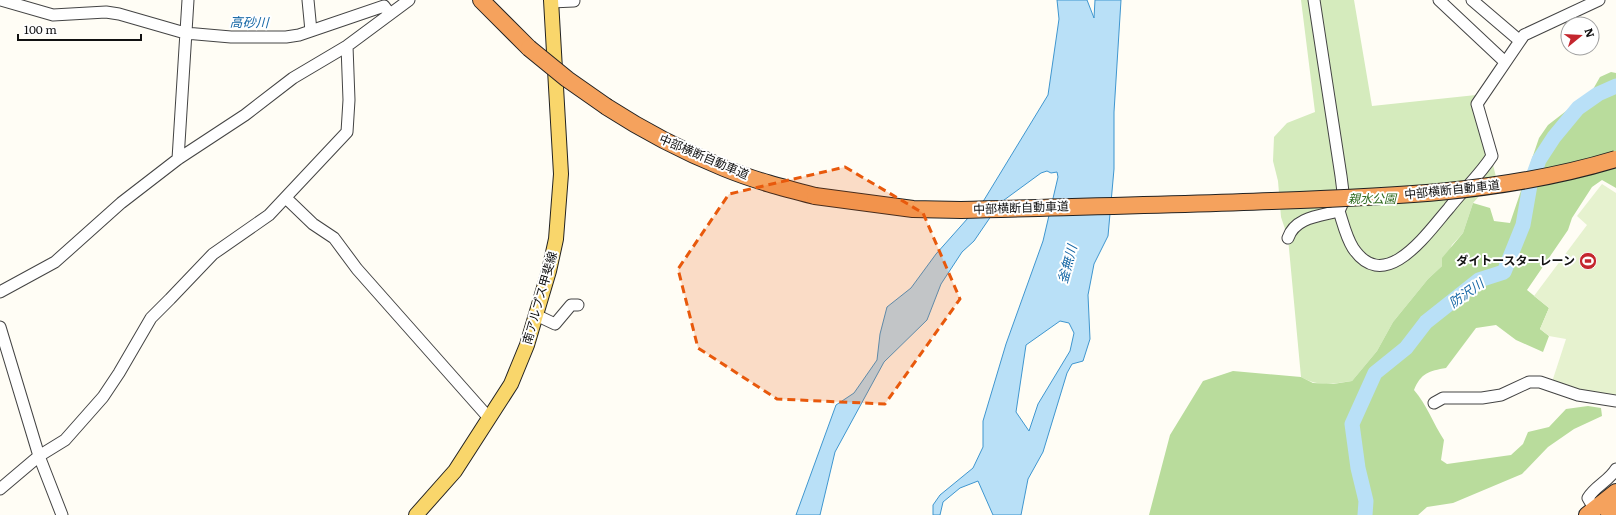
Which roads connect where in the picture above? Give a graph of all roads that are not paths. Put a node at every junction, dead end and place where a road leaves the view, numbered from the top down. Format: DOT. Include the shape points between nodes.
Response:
graph roads {
  1 [pos="2,0"];
  2 [pos="188,0"];
  3 [pos="308,0"];
  4 [pos="409,0"];
  5 [pos="481,0"];
  6 [pos="1314,0"];
  7 [pos="1439,0"];
  8 [pos="1472,0"];
  9 [pos="1599,0"];
  10 [pos="551,1"];
  11 [pos="574,1"];
  12 [pos="390,14"];
  13 [pos="311,31"];
  14 [pos="185,33"];
  15 [pos="1520,41"];
  16 [pos="347,46"];
  17 [pos="1505,62"];
  18 [pos="1616,158"];
  19 [pos="178,159"];
  20 [pos="287,199"];
  21 [pos="1339,210"];
  22 [pos="1288,238"];
  23 [pos="0,292"];
  24 [pos="578,305"];
  25 [pos="536,315"];
  26 [pos="0,327"];
  27 [pos="2,341"];
  28 [pos="1616,400"];
  29 [pos="1434,403"];
  30 [pos="489,418"];
  31 [pos="39,456"];
  32 [pos="1616,468"];
  33 [pos="0,489"];
  34 [pos="1616,492"];
  35 [pos="1616,509"];
  36 [pos="1597,513"];
  37 [pos="62,515"];
  38 [pos="416,515"];
  1 -- 14 [label="street" via="53,15 106,12 119,14"];
  2 -- 14 [label="street"];
  3 -- 13 [label="street"];
  4 -- 12 [label="street"];
  5 -- 18 [label="highway, 中部横断自動車道, bridge" via="529,48 567,79 645,131 712,163 766,183 814,196 913,209 961,210 1353,199 1493,187 1584,168"];
  6 -- 21 [label="street" via="1344,200"];
  7 -- 17 [label="street"];
  8 -- 15 [label="street"];
  9 -- 15 [label="street" via="1524,35"];
  10 -- 11 [label="street"];
  10 -- 25 [label="main road, 南アルプス甲斐線" via="561,174 556,239 550,271"];
  12 -- 13 [label="street" via="384,6"];
  12 -- 16 [label="street"];
  13 -- 14 [label="street" via="286,37"];
  14 -- 19 [label="street"];
  15 -- 17 [label="street"];
  16 -- 19 [label="street" via="293,78 245,115"];
  16 -- 20 [label="street" via="347,132"];
  17 -- 21 [label="street" via="1477,104 1492,156 1427,236 1402,259 1383,265 1373,264 1361,257 1349,242"];
  19 -- 23 [label="street" via="121,203 56,262"];
  20 -- 30 [label="street" via="313,224 334,238 357,269"];
  20 -- 31 [label="street" via="269,215 213,254 151,318 103,397 65,440"];
  21 -- 22 [label="street" via="1298,222"];
  24 -- 25 [label="street" via="571,305 555,324"];
  25 -- 30 [label="main road, 南アルプス甲斐線" via="511,384"];
  26 -- 27 [label="street"];
  27 -- 31 [label="street"];
  28 -- 29 [label="street" via="1578,395 1540,382 1530,382 1500,395 1482,398 1443,398"];
  30 -- 38 [label="main road, 南アルプス甲斐線" via="455,470"];
  31 -- 33 [label="street"];
  31 -- 37 [label="street"];
  32 -- 36 [label="street" via="1588,498"];
  34 -- 36 [label="highway"];
  35 -- 36 [label="highway"];
}
